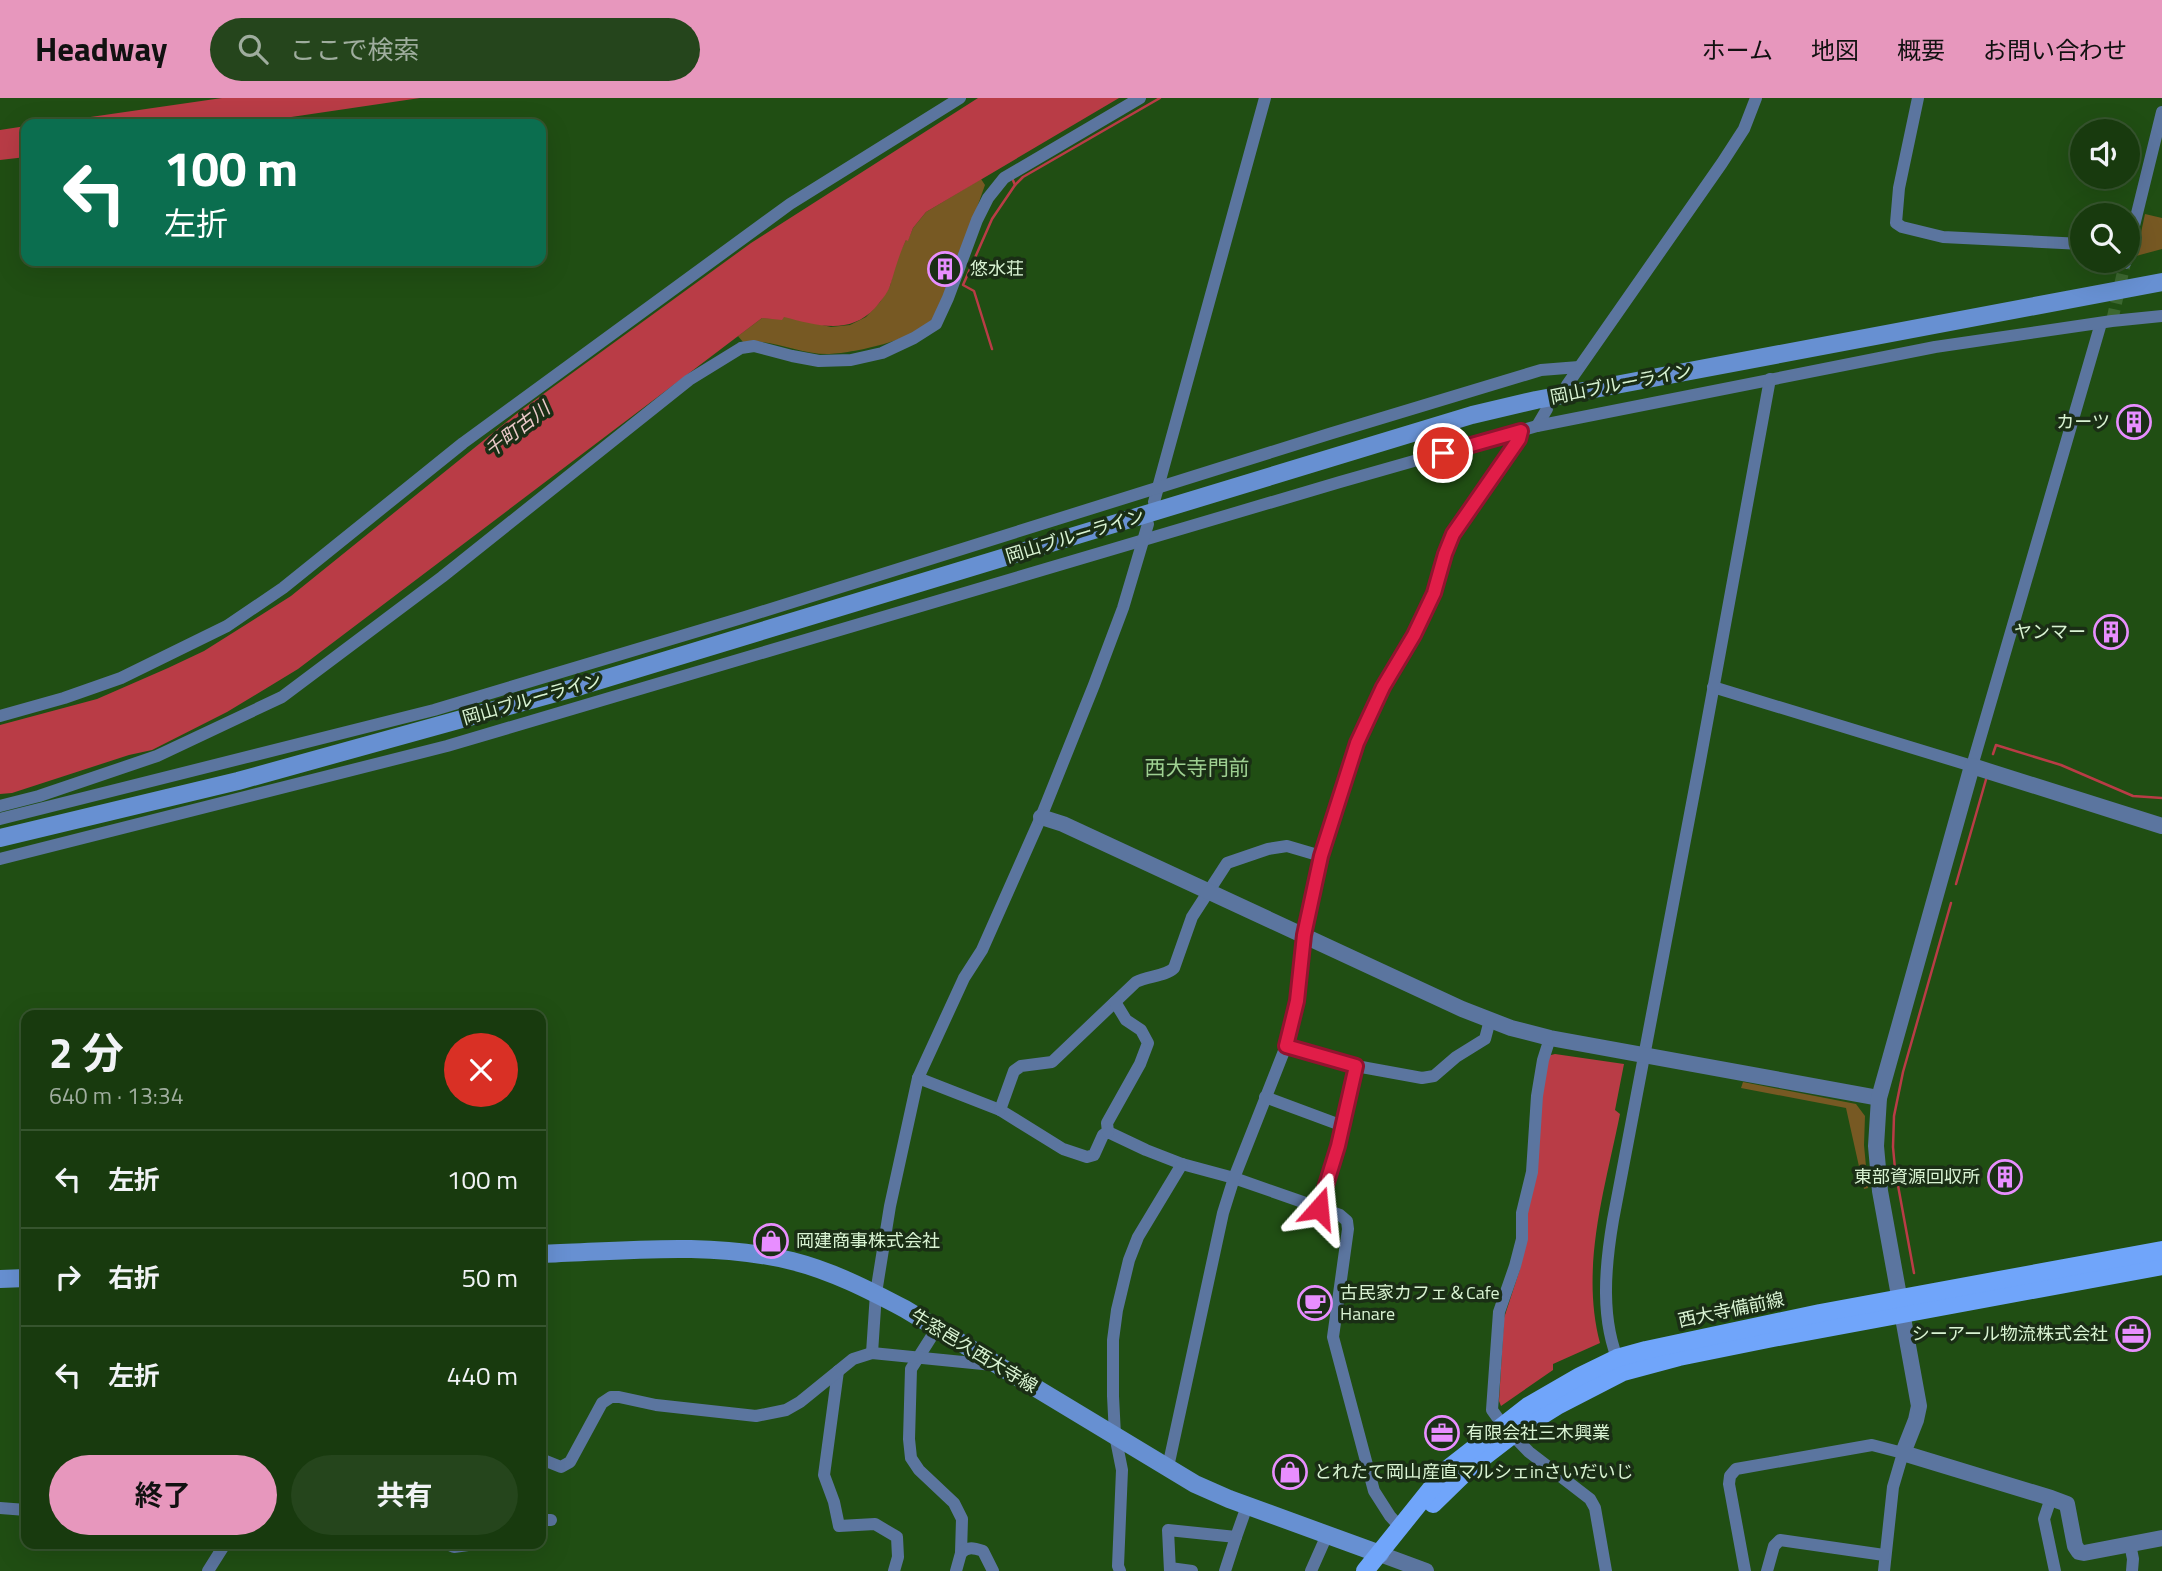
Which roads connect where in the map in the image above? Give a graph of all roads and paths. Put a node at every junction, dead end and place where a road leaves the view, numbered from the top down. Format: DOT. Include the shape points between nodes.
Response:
graph roads {
  1 [pos="960,98"];
  2 [pos="1140,98"];
  3 [pos="1265,98"];
  4 [pos="1756,98"];
  5 [pos="1919,98"];
  6 [pos="2162,112"];
  7 [pos="2139,203"];
  8 [pos="2070,243"];
  9 [pos="2162,275"];
  10 [pos="2162,282"];
  11 [pos="2097,294"];
  12 [pos="2162,316"];
  13 [pos="2101,323"];
  14 [pos="1579,367"];
  15 [pos="1770,379"];
  16 [pos="1567,385"];
  17 [pos="1547,409"];
  18 [pos="1537,426"];
  19 [pos="1521,431"];
  20 [pos="1158,488"];
  21 [pos="1154,502"];
  22 [pos="1148,524"];
  23 [pos="1142,542"];
  24 [pos="1713,687"];
  25 [pos="0,716"];
  26 [pos="1972,766"];
  27 [pos="0,806"];
  28 [pos="1041,817"];
  29 [pos="0,819"];
  30 [pos="2162,826"];
  31 [pos="0,838"];
  32 [pos="1321,856"];
  33 [pos="0,859"];
  34 [pos="1208,891"];
  35 [pos="1304,935"];
  36 [pos="1115,1002"];
  37 [pos="1490,1020"];
  38 [pos="1550,1038"];
  39 [pos="1286,1046"];
  40 [pos="1644,1056"];
  41 [pos="1356,1066"];
  42 [pos="918,1078"];
  43 [pos="1265,1097"];
  44 [pos="1878,1098"];
  45 [pos="1000,1110"];
  46 [pos="1343,1126"];
  47 [pos="1108,1132"];
  48 [pos="1182,1164"];
  49 [pos="1234,1178"];
  50 [pos="1319,1208"];
  51 [pos="2162,1250"];
  52 [pos="546,1254"];
  53 [pos="2162,1266"];
  54 [pos="21,1278"];
  55 [pos="0,1279"];
  56 [pos="876,1293"];
  57 [pos="1902,1305"];
  58 [pos="937,1328"];
  59 [pos="872,1353"];
  60 [pos="918,1356"];
  61 [pos="1620,1365"];
  62 [pos="1000,1366"];
  63 [pos="838,1371"];
  64 [pos="1507,1430"];
  65 [pos="1115,1435"];
  66 [pos="1903,1453"];
  67 [pos="546,1461"];
  68 [pos="1168,1467"];
  69 [pos="2051,1498"];
  70 [pos="1247,1506"];
  71 [pos="0,1508"];
  72 [pos="21,1510"];
  73 [pos="1400,1527"];
  74 [pos="1327,1535"];
  75 [pos="1236,1537"];
  76 [pos="2162,1538"];
  77 [pos="2130,1544"];
  78 [pos="222,1549"];
  79 [pos="961,1553"];
  80 [pos="1380,1554"];
  81 [pos="1884,1555"];
  82 [pos="1170,1569"];
  83 [pos="208,1571"];
  84 [pos="894,1571"];
  85 [pos="956,1571"];
  86 [pos="993,1571"];
  87 [pos="1120,1571"];
  88 [pos="1192,1571"];
  89 [pos="1226,1571"];
  90 [pos="1311,1571"];
  91 [pos="1365,1571"];
  92 [pos="1426,1571"];
  93 [pos="1606,1571"];
  94 [pos="1745,1571"];
  95 [pos="1768,1571"];
  96 [pos="1884,1571"];
  97 [pos="2055,1571"];
  98 [pos="2132,1571"];
  1 -- 25 [label="street" via="779,212 474,436 283,588 227,626 121,678"];
  2 -- 27 [label="street" via="1004,178 977,220 936,324 915,338 851,360 819,361 754,345 741,348 689,380 443,578 282,697 157,756"];
  3 -- 20 [label="street"];
  4 -- 14 [label="street" via="1744,129 1722,163"];
  5 -- 8 [label="street" via="1896,223 1943,237"];
  6 -- 7 [label="street"];
  9 -- 11 [label="main road"];
  10 -- 11 [label="main road, 岡山ブルーライン"];
  11 -- 31 [label="main road, 岡山ブルーライン" via="1472,415 581,686 238,781"];
  12 -- 13 [label="street"];
  13 -- 15 [label="street" via="1935,347"];
  13 -- 26 [label="street"];
  14 -- 16 [label="street"];
  14 -- 20 [label="street" via="1541,370"];
  15 -- 18 [label="street"];
  15 -- 24 [label="street"];
  17 -- 18 [label="street"];
  18 -- 19 [label="street"];
  19 -- 23 [label="street"];
  19 -- 32 [label="street" via="1453,534 1434,593 1357,743"];
  20 -- 21 [label="street"];
  20 -- 29 [label="street" via="747,621 435,714"];
  22 -- 23 [label="street"];
  23 -- 28 [label="street" via="1123,608"];
  23 -- 33 [label="street" via="445,741"];
  24 -- 26 [label="street"];
  24 -- 40 [label="street"];
  26 -- 30 [label="street"];
  26 -- 44 [label="street"];
  28 -- 34 [label="street"];
  28 -- 42 [label="street"];
  32 -- 34 [label="street" via="1287,846 1268,849 1227,863"];
  32 -- 35 [label="street"];
  34 -- 35 [label="street"];
  34 -- 36 [label="street" via="1192,917 1174,968 1136,982"];
  35 -- 37 [label="street"];
  35 -- 39 [label="street" via="1297,1001"];
  36 -- 45 [label="street" via="1052,1062 1014,1070"];
  36 -- 47 [label="street" via="1148,1043 1107,1123"];
  37 -- 38 [label="street"];
  37 -- 41 [label="street" via="1485,1040 1434,1076 1422,1078"];
  38 -- 40 [label="street"];
  38 -- 64 [label="street" via="1537,1096 1522,1239 1499,1312 1492,1410"];
  39 -- 41 [label="street"];
  39 -- 43 [label="street"];
  40 -- 44 [label="street"];
  40 -- 61 [label="street" via="1607,1256 1607,1311"];
  41 -- 46 [label="street"];
  42 -- 45 [label="street"];
  42 -- 56 [label="street"];
  43 -- 46 [label="street"];
  43 -- 49 [label="street"];
  44 -- 57 [label="street" via="1877,1169"];
  45 -- 47 [label="street" via="1063,1149 1087,1157 1094,1155"];
  46 -- 50 [label="street"];
  47 -- 48 [label="street"];
  48 -- 49 [label="street"];
  48 -- 65 [label="street" via="1138,1237 1125,1278 1113,1340"];
  49 -- 50 [label="street"];
  49 -- 68 [label="street"];
  50 -- 73 [label="street" via="1347,1221 1332,1337 1374,1490"];
  51 -- 57 [label="main road, 西大寺備前線"];
  52 -- 56 [label="main road, 牛窓邑久西大寺線" via="680,1248 737,1251 794,1262"];
  53 -- 57 [label="main road, 西大寺備前線"];
  54 -- 55 [label="main road"];
  56 -- 58 [label="main road, 牛窓邑久西大寺線"];
  56 -- 59 [label="street"];
  57 -- 61 [label="main road, 西大寺備前線" via="1709,1336"];
  57 -- 66 [label="street" via="1919,1406"];
  58 -- 60 [label="street"];
  58 -- 62 [label="main road, 牛窓邑久西大寺線"];
  59 -- 60 [label="street"];
  59 -- 63 [label="street" via="853,1359"];
  60 -- 62 [label="street"];
  60 -- 79 [label="street" via="911,1369 911,1458 959,1512"];
  61 -- 64 [label="main road, 西大寺備前線" via="1580,1376 1528,1406"];
  62 -- 65 [label="main road, 牛窓邑久西大寺線"];
  63 -- 67 [label="street" via="786,1410 757,1416 611,1397 569,1462 561,1467"];
  63 -- 84 [label="street" via="824,1475 839,1526 875,1524 897,1537"];
  64 -- 73 [label="main road, 西大寺備前線" via="1447,1470"];
  64 -- 80 [label="main road, 西大寺備前線" via="1442,1493 1408,1534"];
  64 -- 93 [label="street" via="1590,1499"];
  65 -- 68 [label="main road, 牛窓邑久西大寺線"];
  65 -- 87 [label="street" via="1122,1470"];
  66 -- 69 [label="street"];
  66 -- 81 [label="street" via="1893,1487"];
  66 -- 94 [label="street" via="1872,1446 1736,1469 1729,1484"];
  68 -- 70 [label="main road, 牛窓邑久西大寺線"];
  69 -- 77 [label="street" via="2067,1504 2079,1552"];
  69 -- 97 [label="street" via="2044,1519"];
  70 -- 74 [label="main road, 牛窓邑久西大寺線"];
  70 -- 75 [label="street"];
  71 -- 72 [label="street"];
  73 -- 80 [label="main road, 西大寺備前線"];
  74 -- 80 [label="main road, 牛窓邑久西大寺線"];
  74 -- 90 [label="street"];
  75 -- 82 [label="street" via="1168,1530"];
  75 -- 89 [label="street"];
  76 -- 77 [label="street"];
  77 -- 98 [label="street"];
  78 -- 83 [label="street"];
  79 -- 85 [label="street"];
  79 -- 86 [label="street" via="971,1548 983,1551"];
  80 -- 91 [label="main road, 西大寺備前線"];
  80 -- 92 [label="street"];
  81 -- 95 [label="street" via="1780,1540"];
  81 -- 96 [label="street"];
  82 -- 88 [label="street"];
}
